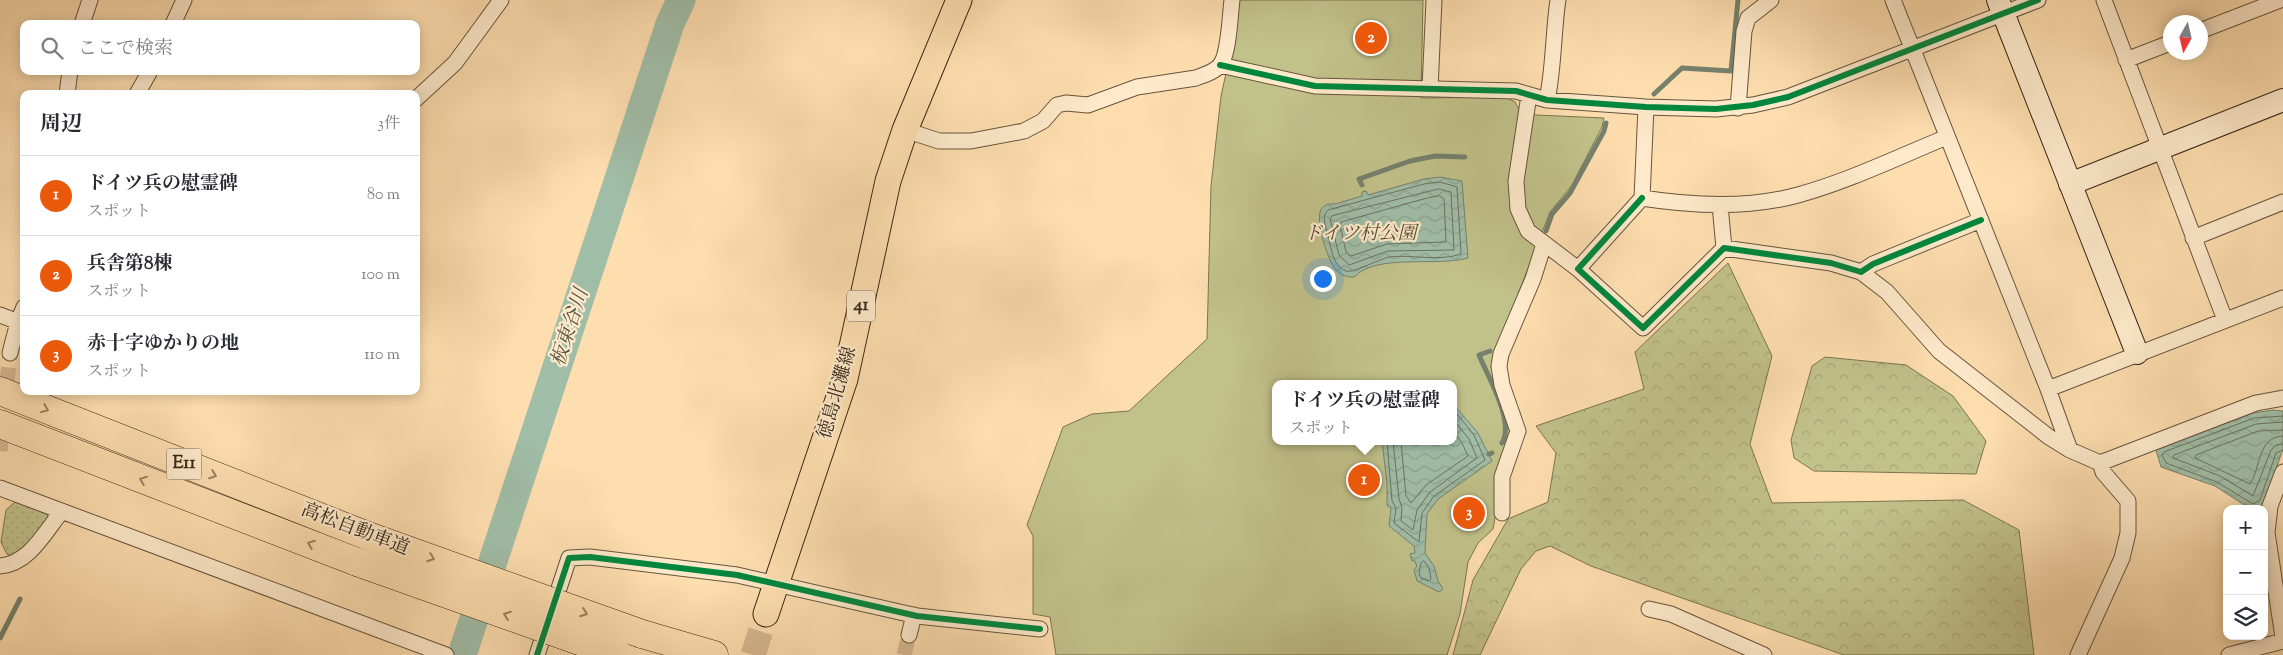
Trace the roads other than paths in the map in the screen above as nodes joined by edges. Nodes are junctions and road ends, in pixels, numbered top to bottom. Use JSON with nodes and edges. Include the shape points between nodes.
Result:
{"nodes":[{"id":1,"x":90,"y":0,"type":"edge"},
{"id":2,"x":184,"y":0,"type":"edge"},
{"id":3,"x":501,"y":0,"type":"edge"},
{"id":4,"x":959,"y":0,"type":"edge"},
{"id":5,"x":1232,"y":0,"type":"edge"},
{"id":6,"x":1434,"y":0,"type":"edge"},
{"id":7,"x":1558,"y":0,"type":"edge"},
{"id":8,"x":1770,"y":0,"type":"edge"},
{"id":9,"x":1893,"y":0,"type":"edge"},
{"id":10,"x":2038,"y":0,"type":"edge"},
{"id":11,"x":2104,"y":0,"type":"edge"},
{"id":12,"x":2280,"y":0,"type":"edge"},
{"id":13,"x":2000,"y":7,"type":"edge"},
{"id":14,"x":83,"y":20,"type":"edge"},
{"id":15,"x":176,"y":20,"type":"edge"},
{"id":16,"x":2208,"y":28,"type":"edge"},
{"id":17,"x":2163,"y":46,"type":"edge"},
{"id":18,"x":1912,"y":49,"type":"junction"},
{"id":19,"x":2126,"y":60,"type":"junction"},
{"id":20,"x":1220,"y":65,"type":"junction"},
{"id":21,"x":69,"y":75,"type":"edge"},
{"id":22,"x":148,"y":75,"type":"edge"},
{"id":23,"x":1430,"y":89,"type":"junction"},
{"id":24,"x":68,"y":90,"type":"edge"},
{"id":25,"x":138,"y":90,"type":"edge"},
{"id":26,"x":420,"y":95,"type":"edge"},
{"id":27,"x":1529,"y":95,"type":"junction"},
{"id":28,"x":1547,"y":100,"type":"junction"},
{"id":29,"x":2283,"y":100,"type":"edge"},
{"id":30,"x":1646,"y":106,"type":"junction"},
{"id":31,"x":1738,"y":108,"type":"junction"},
{"id":32,"x":905,"y":130,"type":"junction"},
{"id":33,"x":1948,"y":137,"type":"junction"},
{"id":34,"x":2159,"y":150,"type":"junction"},
{"id":35,"x":2070,"y":184,"type":"junction"},
{"id":36,"x":1642,"y":198,"type":"junction"},
{"id":37,"x":2283,"y":202,"type":"edge"},
{"id":38,"x":1720,"y":205,"type":"junction"},
{"id":39,"x":1981,"y":220,"type":"junction"},
{"id":40,"x":2193,"y":238,"type":"junction"},
{"id":41,"x":1544,"y":244,"type":"junction"},
{"id":42,"x":1724,"y":248,"type":"junction"},
{"id":43,"x":1578,"y":269,"type":"junction"},
{"id":44,"x":1861,"y":272,"type":"junction"},
{"id":45,"x":2283,"y":298,"type":"edge"},
{"id":46,"x":0,"y":315,"type":"edge"},
{"id":47,"x":2225,"y":320,"type":"junction"},
{"id":48,"x":20,"y":323,"type":"edge"},
{"id":49,"x":20,"y":326,"type":"edge"},
{"id":50,"x":10,"y":353,"type":"tunnel mouth"},
{"id":51,"x":2137,"y":353,"type":"junction"},
{"id":52,"x":2048,"y":389,"type":"junction"},
{"id":53,"x":0,"y":391,"type":"edge"},
{"id":54,"x":2283,"y":398,"type":"edge"},
{"id":55,"x":0,"y":424,"type":"edge"},
{"id":56,"x":2070,"y":450,"type":"junction"},
{"id":57,"x":2100,"y":463,"type":"junction"},
{"id":58,"x":2283,"y":472,"type":"edge"},
{"id":59,"x":0,"y":488,"type":"edge"},
{"id":60,"x":2279,"y":494,"type":"edge"},
{"id":61,"x":62,"y":511,"type":"junction"},
{"id":62,"x":1502,"y":512,"type":"dead end"},
{"id":63,"x":0,"y":566,"type":"edge"},
{"id":64,"x":777,"y":585,"type":"junction"},
{"id":65,"x":1649,"y":609,"type":"dead end"},
{"id":66,"x":766,"y":614,"type":"tunnel mouth"},
{"id":67,"x":914,"y":615,"type":"junction"},
{"id":68,"x":1040,"y":629,"type":"dead end"},
{"id":69,"x":909,"y":635,"type":"tunnel mouth"},
{"id":70,"x":2283,"y":637,"type":"edge"},
{"id":71,"x":2283,"y":641,"type":"edge"},
{"id":72,"x":446,"y":655,"type":"edge"},
{"id":73,"x":537,"y":655,"type":"edge"},
{"id":74,"x":619,"y":655,"type":"edge"},
{"id":75,"x":714,"y":655,"type":"edge"},
{"id":76,"x":1764,"y":655,"type":"edge"},
{"id":77,"x":2078,"y":655,"type":"edge"},
{"id":78,"x":2229,"y":655,"type":"edge"}],
"edges":[{"from":1,"to":14,"type":"street"},
{"from":2,"to":15,"type":"street"},
{"from":3,"to":26,"type":"street","via":[[455,63]]},
{"from":4,"to":32,"type":"main road","name":"徳島北灘線","number":"41"},
{"from":5,"to":20,"type":"street"},
{"from":6,"to":23,"type":"street"},
{"from":7,"to":28,"type":"street"},
{"from":8,"to":31,"type":"street","via":[[1748,18],[1744,31]]},
{"from":9,"to":18,"type":"street"},
{"from":10,"to":13,"type":"street"},
{"from":11,"to":19,"type":"street"},
{"from":12,"to":16,"type":"street"},
{"from":13,"to":18,"type":"street"},
{"from":13,"to":35,"type":"street"},
{"from":17,"to":19,"type":"street"},
{"from":18,"to":31,"type":"street","via":[[1788,97]]},
{"from":18,"to":33,"type":"street"},
{"from":19,"to":34,"type":"street"},
{"from":20,"to":23,"type":"street","via":[[1315,86]]},
{"from":20,"to":32,"type":"street","via":[[1196,78],[1146,85],[1088,105],[1057,105],[1043,121],[1024,131],[971,141],[939,141]]},
{"from":21,"to":24,"type":"street"},
{"from":22,"to":25,"type":"street"},
{"from":23,"to":27,"type":"street","via":[[1516,91]]},
{"from":27,"to":28,"type":"street"},
{"from":27,"to":41,"type":"street","via":[[1516,181],[1518,209],[1528,231]]},
{"from":28,"to":30,"type":"street"},
{"from":29,"to":34,"type":"street"},
{"from":30,"to":31,"type":"street"},
{"from":30,"to":36,"type":"street"},
{"from":32,"to":64,"type":"main road","name":"徳島北灘線","number":"41","via":[[888,181],[845,379]]},
{"from":33,"to":38,"type":"street","via":[[1850,178],[1796,195]]},
{"from":33,"to":39,"type":"street"},
{"from":34,"to":35,"type":"street"},
{"from":34,"to":40,"type":"street"},
{"from":35,"to":51,"type":"street"},
{"from":36,"to":38,"type":"street"},
{"from":36,"to":43,"type":"street"},
{"from":37,"to":40,"type":"street"},
{"from":38,"to":42,"type":"street"},
{"from":39,"to":44,"type":"street","via":[[1873,264]]},
{"from":39,"to":52,"type":"street"},
{"from":40,"to":47,"type":"street"},
{"from":41,"to":43,"type":"street","via":[[1554,248]]},
{"from":41,"to":62,"type":"street","via":[[1499,366],[1518,431],[1502,477]]},
{"from":42,"to":43,"type":"street","via":[[1643,328]]},
{"from":42,"to":44,"type":"street","via":[[1831,263]]},
{"from":44,"to":56,"type":"street","via":[[1887,292],[1939,351],[2048,438]]},
{"from":45,"to":47,"type":"street"},
{"from":46,"to":48,"type":"street"},
{"from":47,"to":51,"type":"street"},
{"from":49,"to":50,"type":"street"},
{"from":51,"to":52,"type":"street"},
{"from":52,"to":56,"type":"street"},
{"from":53,"to":75,"type":"highway","name":"高松自動車道","number":"E11","one_way":true,"bridge":true,"via":[[368,536],[642,634]]},
{"from":54,"to":57,"type":"street","via":[[2256,403]]},
{"from":74,"to":55,"type":"highway","name":"高松自動車道","number":"E11","one_way":true,"bridge":true,"via":[[357,562]]},
{"from":56,"to":57,"type":"street"},
{"from":57,"to":77,"type":"street","via":[[2103,472],[2128,501],[2128,533],[2122,558]]},
{"from":58,"to":60,"type":"street"},
{"from":59,"to":61,"type":"street"},
{"from":60,"to":70,"type":"street","via":[[2270,506],[2266,533]]},
{"from":61,"to":63,"type":"street","via":[[22,559]]},
{"from":61,"to":72,"type":"street"},
{"from":64,"to":66,"type":"main road","name":"徳島北灘線","number":"41"},
{"from":64,"to":67,"type":"street"},
{"from":64,"to":73,"type":"street","via":[[737,575],[590,557],[569,558]]},
{"from":65,"to":76,"type":"street","via":[[1671,614]]},
{"from":67,"to":68,"type":"street"},
{"from":67,"to":69,"type":"street"},
{"from":71,"to":78,"type":"street"}]}
